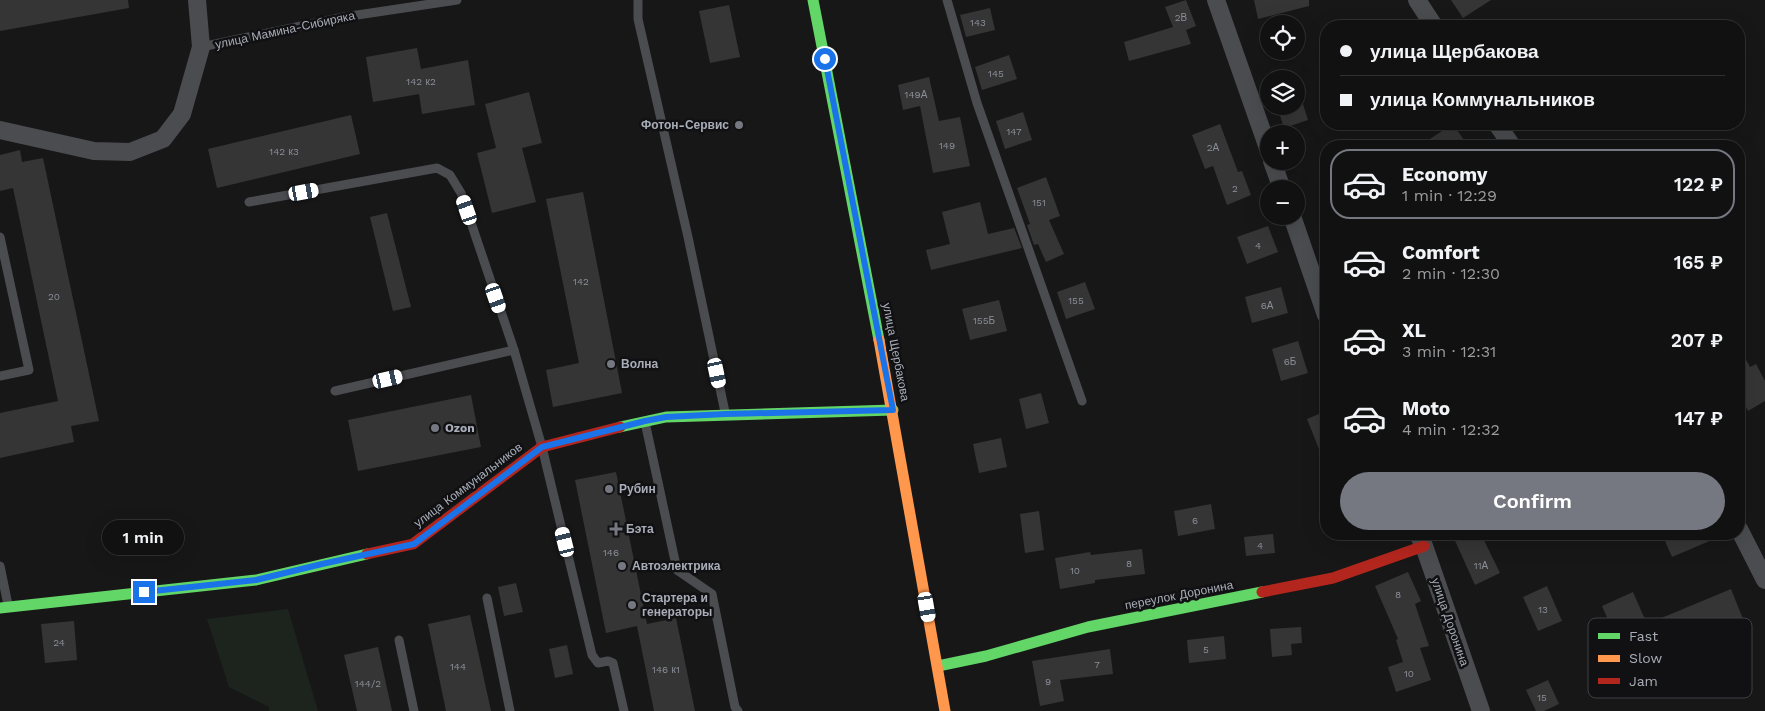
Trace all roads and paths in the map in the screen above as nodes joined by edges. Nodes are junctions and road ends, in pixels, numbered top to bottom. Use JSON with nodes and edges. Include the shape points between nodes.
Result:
{"nodes":[{"id":1,"x":197,"y":0,"type":"edge"},
{"id":2,"x":457,"y":0,"type":"edge"},
{"id":3,"x":638,"y":0,"type":"edge"},
{"id":4,"x":813,"y":0,"type":"edge"},
{"id":5,"x":947,"y":0,"type":"edge"},
{"id":6,"x":1216,"y":0,"type":"edge"},
{"id":7,"x":1418,"y":0,"type":"edge"},
{"id":8,"x":1430,"y":20,"type":"edge"},
{"id":9,"x":202,"y":47,"type":"junction"},
{"id":10,"x":1260,"y":125,"type":"edge"},
{"id":11,"x":0,"y":130,"type":"edge"},
{"id":12,"x":249,"y":202,"type":"dead end"},
{"id":13,"x":1295,"y":225,"type":"edge"},
{"id":14,"x":0,"y":236,"type":"edge"},
{"id":15,"x":1320,"y":298,"type":"edge"},
{"id":16,"x":514,"y":350,"type":"junction"},
{"id":17,"x":0,"y":376,"type":"edge"},
{"id":18,"x":335,"y":391,"type":"dead end"},
{"id":19,"x":1082,"y":401,"type":"dead end"},
{"id":20,"x":893,"y":410,"type":"junction"},
{"id":21,"x":726,"y":414,"type":"junction"},
{"id":22,"x":645,"y":421,"type":"junction"},
{"id":23,"x":542,"y":447,"type":"junction"},
{"id":24,"x":1421,"y":540,"type":"edge"},
{"id":25,"x":1745,"y":540,"type":"edge"},
{"id":26,"x":0,"y":566,"type":"edge"},
{"id":27,"x":1765,"y":580,"type":"edge"},
{"id":28,"x":488,"y":598,"type":"dead end"},
{"id":29,"x":4,"y":608,"type":"edge"},
{"id":30,"x":400,"y":640,"type":"dead end"},
{"id":31,"x":938,"y":666,"type":"junction"},
{"id":32,"x":414,"y":711,"type":"edge"},
{"id":33,"x":510,"y":711,"type":"edge"},
{"id":34,"x":624,"y":711,"type":"edge"},
{"id":35,"x":738,"y":711,"type":"edge"},
{"id":36,"x":945,"y":711,"type":"edge"},
{"id":37,"x":1481,"y":711,"type":"edge"}],
"edges":[{"from":1,"to":9,"type":"street"},
{"from":2,"to":9,"type":"lane","name":"улица Мамина-Сибиряка","via":[[344,16]]},
{"from":3,"to":21,"type":"lane","via":[[638,20]]},
{"from":4,"to":20,"type":"street","name":"улица Щербакова"},
{"from":5,"to":19,"type":"lane","via":[[977,103]]},
{"from":6,"to":10,"type":"street"},
{"from":7,"to":8,"type":"street"},
{"from":9,"to":11,"type":"street","name":"улица Мамина-Сибиряка","via":[[182,114],[163,139],[130,152],[94,151]]},
{"from":12,"to":16,"type":"lane","via":[[436,168],[443,171],[450,175],[461,193]]},
{"from":13,"to":15,"type":"street"},
{"from":14,"to":17,"type":"lane","via":[[29,370]]},
{"from":16,"to":18,"type":"lane"},
{"from":16,"to":23,"type":"lane"},
{"from":20,"to":21,"type":"street","name":"улица Коммунальников"},
{"from":20,"to":31,"type":"street","name":"улица Щербакова"},
{"from":21,"to":22,"type":"street","name":"улица Коммунальников"},
{"from":22,"to":23,"type":"street","name":"улица Коммунальников"},
{"from":22,"to":35,"type":"lane","via":[[677,570],[712,594]]},
{"from":23,"to":29,"type":"street","name":"улица Коммунальников","via":[[414,544],[256,580]]},
{"from":23,"to":34,"type":"lane","via":[[592,656],[598,663],[613,663]]},
{"from":24,"to":31,"type":"street","name":"переулок Доронина","via":[[1334,578],[1088,626],[986,656]]},
{"from":24,"to":37,"type":"street","name":"улица Доронина"},
{"from":25,"to":27,"type":"street"},
{"from":26,"to":29,"type":"lane"},
{"from":28,"to":33,"type":"lane"},
{"from":30,"to":32,"type":"lane"},
{"from":31,"to":36,"type":"street","name":"улица Щербакова"}]}
